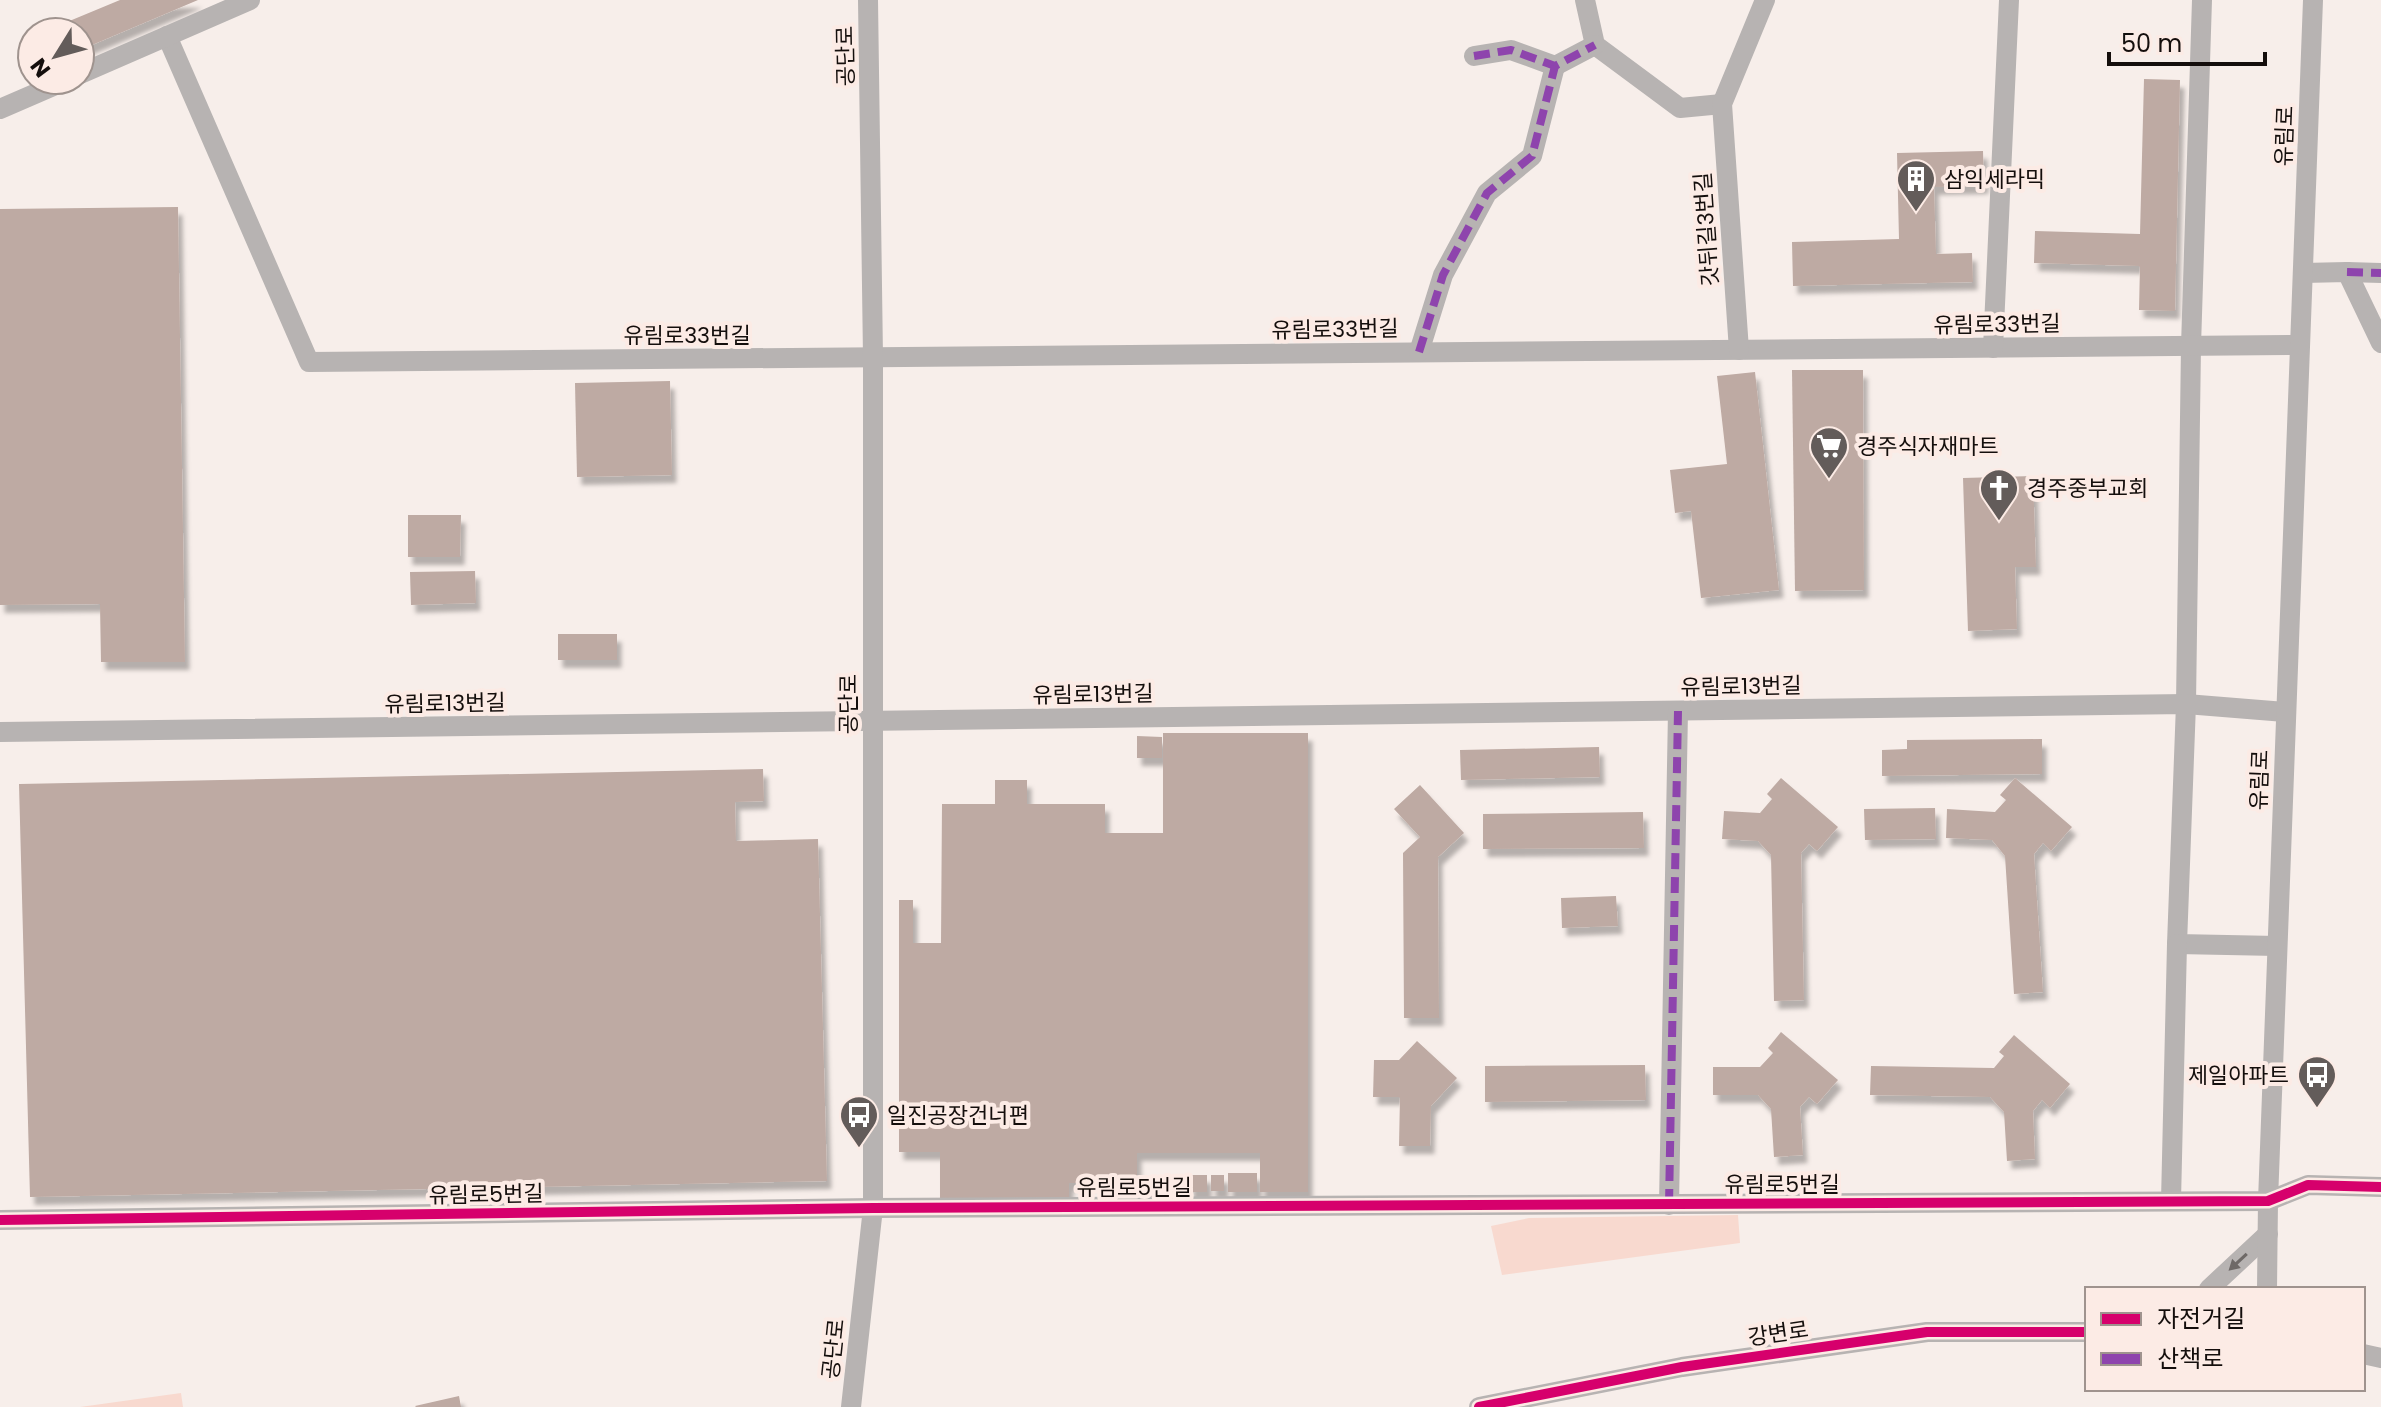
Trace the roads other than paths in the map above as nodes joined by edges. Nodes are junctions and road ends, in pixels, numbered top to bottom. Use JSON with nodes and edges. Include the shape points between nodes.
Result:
{"nodes":[{"id":1,"x":250,"y":0,"type":"edge"},
{"id":2,"x":868,"y":0,"type":"edge"},
{"id":3,"x":1585,"y":0,"type":"edge"},
{"id":4,"x":1765,"y":0,"type":"edge"},
{"id":5,"x":2009,"y":0,"type":"edge"},
{"id":6,"x":2202,"y":0,"type":"edge"},
{"id":7,"x":2313,"y":0,"type":"edge"},
{"id":8,"x":167,"y":36,"type":"junction"},
{"id":9,"x":1595,"y":45,"type":"junction"},
{"id":10,"x":1474,"y":56,"type":"dead end"},
{"id":11,"x":1555,"y":66,"type":"junction"},
{"id":12,"x":96,"y":67,"type":"edge"},
{"id":13,"x":30,"y":96,"type":"edge"},
{"id":14,"x":1722,"y":104,"type":"junction"},
{"id":15,"x":0,"y":109,"type":"edge"},
{"id":16,"x":2347,"y":272,"type":"junction"},
{"id":17,"x":2303,"y":273,"type":"junction"},
{"id":18,"x":2381,"y":273,"type":"edge"},
{"id":19,"x":2381,"y":343,"type":"edge"},
{"id":20,"x":2298,"y":345,"type":"junction"},
{"id":21,"x":2191,"y":346,"type":"junction"},
{"id":22,"x":1993,"y":348,"type":"junction"},
{"id":23,"x":1739,"y":350,"type":"junction"},
{"id":24,"x":1419,"y":352,"type":"junction"},
{"id":25,"x":873,"y":357,"type":"junction"},
{"id":26,"x":2186,"y":704,"type":"junction"},
{"id":27,"x":1678,"y":711,"type":"junction"},
{"id":28,"x":2285,"y":712,"type":"junction"},
{"id":29,"x":872,"y":721,"type":"junction"},
{"id":30,"x":0,"y":732,"type":"edge"},
{"id":31,"x":2177,"y":944,"type":"junction"},
{"id":32,"x":2277,"y":946,"type":"junction"},
{"id":33,"x":2381,"y":1187,"type":"edge"},
{"id":34,"x":2171,"y":1201,"type":"junction"},
{"id":35,"x":2268,"y":1201,"type":"junction"},
{"id":36,"x":1669,"y":1205,"type":"junction"},
{"id":37,"x":873,"y":1208,"type":"junction"},
{"id":38,"x":0,"y":1220,"type":"edge"},
{"id":39,"x":2268,"y":1234,"type":"junction"},
{"id":40,"x":2211,"y":1287,"type":"edge"},
{"id":41,"x":2267,"y":1287,"type":"edge"},
{"id":42,"x":2085,"y":1332,"type":"edge"},
{"id":43,"x":851,"y":1407,"type":"edge"},
{"id":44,"x":1479,"y":1407,"type":"edge"}],
"edges":[{"from":1,"to":8,"type":"street"},
{"from":2,"to":25,"type":"street","name":"공단로"},
{"from":3,"to":9,"type":"street"},
{"from":4,"to":14,"type":"street","name":"갓뒤길3번길"},
{"from":5,"to":22,"type":"street"},
{"from":6,"to":21,"type":"street"},
{"from":7,"to":17,"type":"street","name":"유림로"},
{"from":8,"to":12,"type":"street"},
{"from":8,"to":25,"type":"street","name":"유림로33번길","via":[[309,362]]},
{"from":9,"to":11,"type":"street"},
{"from":9,"to":14,"type":"street","via":[[1680,108]]},
{"from":10,"to":11,"type":"street","via":[[1511,50]]},
{"from":11,"to":24,"type":"street","name":"유림로33번길","via":[[1532,156],[1487,193],[1443,275]]},
{"from":13,"to":15,"type":"street"},
{"from":14,"to":23,"type":"street","name":"갓뒤길3번길"},
{"from":16,"to":17,"type":"street"},
{"from":16,"to":18,"type":"street"},
{"from":16,"to":19,"type":"street"},
{"from":17,"to":20,"type":"street","name":"유림로"},
{"from":20,"to":21,"type":"street","name":"유림로33번길"},
{"from":20,"to":28,"type":"street","name":"유림로"},
{"from":21,"to":22,"type":"street","name":"유림로33번길"},
{"from":21,"to":26,"type":"street"},
{"from":22,"to":23,"type":"street","name":"유림로33번길"},
{"from":23,"to":24,"type":"street","name":"유림로33번길"},
{"from":24,"to":25,"type":"street","name":"유림로33번길"},
{"from":25,"to":29,"type":"street","name":"공단로"},
{"from":26,"to":27,"type":"street","name":"유림로13번길"},
{"from":26,"to":28,"type":"street","name":"유림로13번길"},
{"from":26,"to":31,"type":"street"},
{"from":27,"to":29,"type":"street","name":"유림로13번길"},
{"from":27,"to":36,"type":"street"},
{"from":28,"to":32,"type":"street","name":"유림로"},
{"from":29,"to":30,"type":"street","name":"유림로13번길"},
{"from":29,"to":37,"type":"street","name":"공단로"},
{"from":31,"to":32,"type":"street"},
{"from":31,"to":34,"type":"street"},
{"from":32,"to":35,"type":"street","name":"유림로"},
{"from":33,"to":35,"type":"street","via":[[2308,1185]]},
{"from":34,"to":35,"type":"street","name":"유림로5번길"},
{"from":34,"to":36,"type":"street","name":"유림로5번길"},
{"from":35,"to":39,"type":"street","name":"유림로"},
{"from":36,"to":37,"type":"street","name":"유림로5번길"},
{"from":37,"to":38,"type":"street","name":"유림로5번길"},
{"from":37,"to":43,"type":"street","name":"공단로"},
{"from":39,"to":40,"type":"street","one_way":true},
{"from":39,"to":41,"type":"street","name":"유림로"},
{"from":42,"to":44,"type":"street","name":"강변로","via":[[1927,1332],[1682,1367]]}]}
